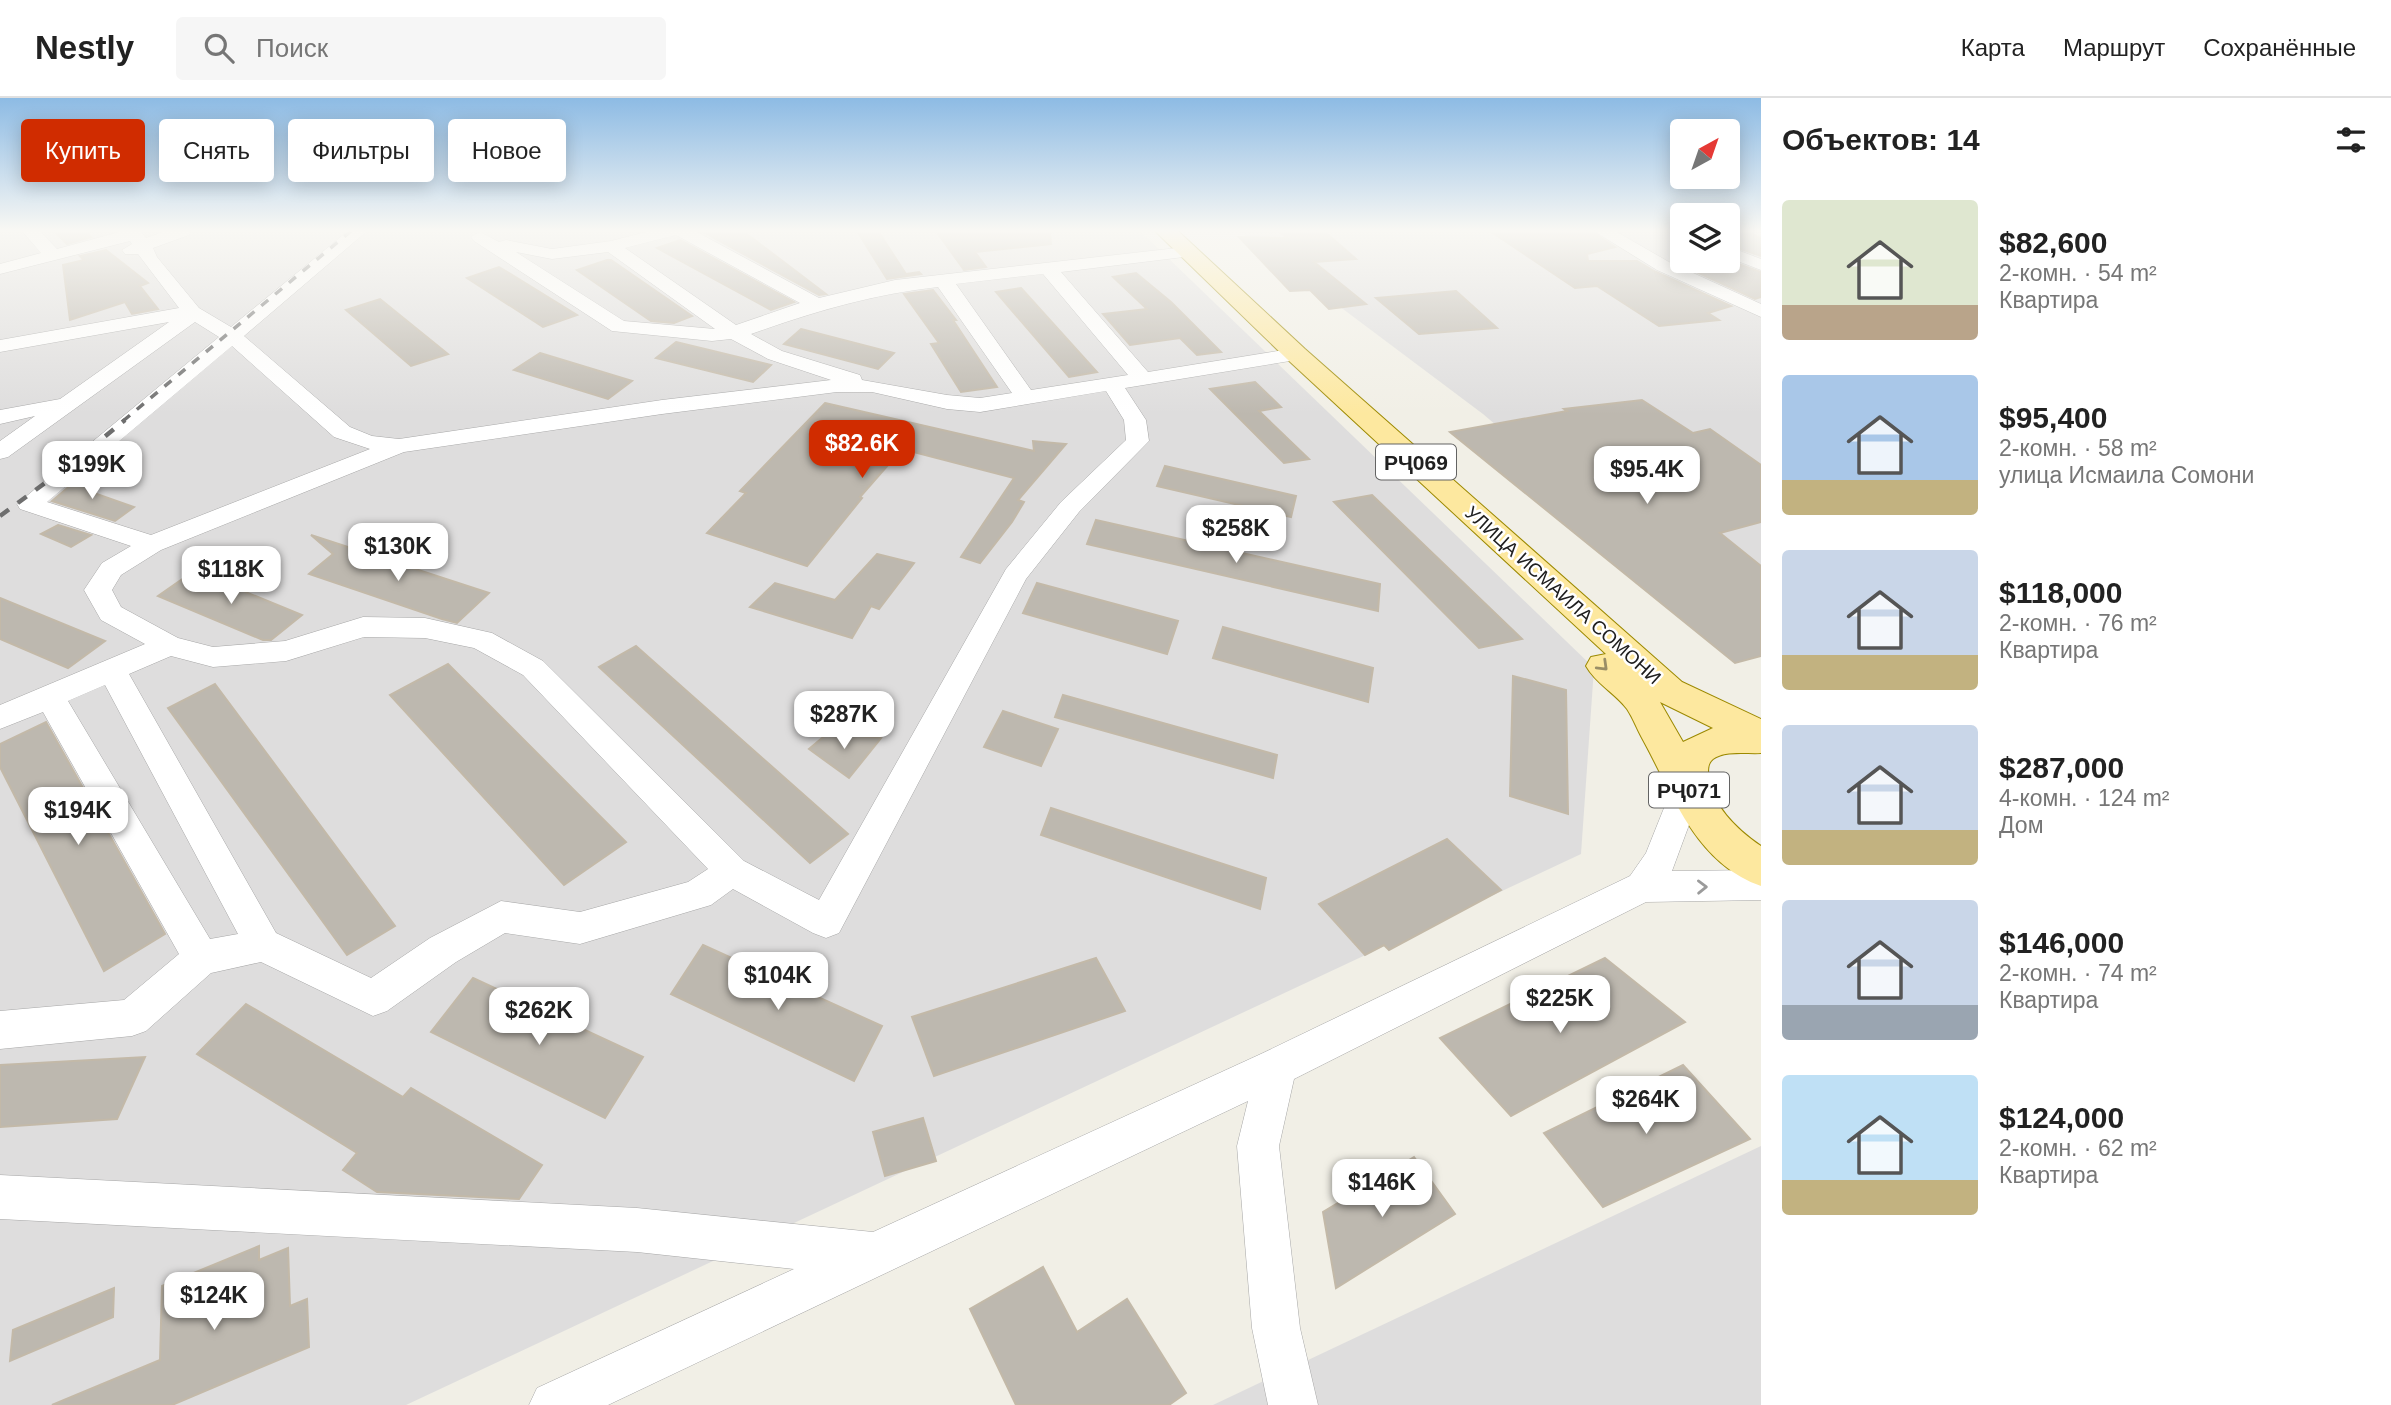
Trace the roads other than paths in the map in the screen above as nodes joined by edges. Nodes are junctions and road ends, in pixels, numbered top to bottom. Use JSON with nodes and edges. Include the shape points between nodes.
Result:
{"nodes":[{"id":1,"x":175,"y":292,"type":"edge"},
{"id":2,"x":285,"y":292,"type":"edge"},
{"id":3,"x":567,"y":292,"type":"edge"},
{"id":4,"x":676,"y":292,"type":"edge"},
{"id":5,"x":794,"y":292,"type":"edge"},
{"id":6,"x":869,"y":292,"type":"edge"},
{"id":7,"x":951,"y":292,"type":"edge"},
{"id":8,"x":1069,"y":292,"type":"edge"},
{"id":9,"x":1220,"y":292,"type":"edge"},
{"id":10,"x":1720,"y":292,"type":"edge"},
{"id":11,"x":816,"y":304,"type":"junction"},
{"id":12,"x":1761,"y":311,"type":"edge"},
{"id":13,"x":192,"y":312,"type":"junction"},
{"id":14,"x":734,"y":333,"type":"junction"},
{"id":15,"x":232,"y":336,"type":"junction"},
{"id":16,"x":0,"y":346,"type":"edge"},
{"id":17,"x":1285,"y":355,"type":"junction"},
{"id":18,"x":1143,"y":379,"type":"junction"},
{"id":19,"x":1112,"y":384,"type":"junction"},
{"id":20,"x":872,"y":386,"type":"junction"},
{"id":21,"x":1026,"y":398,"type":"junction"},
{"id":22,"x":66,"y":403,"type":"junction"},
{"id":23,"x":0,"y":417,"type":"edge"},
{"id":24,"x":399,"y":446,"type":"junction"},
{"id":25,"x":0,"y":453,"type":"edge"},
{"id":26,"x":152,"y":544,"type":"junction"},
{"id":27,"x":169,"y":645,"type":"junction"},
{"id":28,"x":112,"y":670,"type":"junction"},
{"id":29,"x":50,"y":697,"type":"junction"},
{"id":30,"x":0,"y":718,"type":"edge"},
{"id":31,"x":1761,"y":737,"type":"edge"},
{"id":32,"x":1687,"y":784,"type":"junction"},
{"id":33,"x":1761,"y":868,"type":"edge"},
{"id":34,"x":732,"y":872,"type":"junction"},
{"id":35,"x":1761,"y":885,"type":"edge"},
{"id":36,"x":1642,"y":887,"type":"junction"},
{"id":37,"x":263,"y":945,"type":"junction"},
{"id":38,"x":201,"y":958,"type":"junction"},
{"id":39,"x":0,"y":1030,"type":"edge"},
{"id":40,"x":1277,"y":1067,"type":"junction"},
{"id":41,"x":0,"y":1197,"type":"edge"},
{"id":42,"x":874,"y":1255,"type":"junction"},
{"id":43,"x":554,"y":1405,"type":"edge"},
{"id":44,"x":1293,"y":1405,"type":"edge"}],
"edges":[{"from":1,"to":13,"type":"street"},
{"from":2,"to":15,"type":"street"},
{"from":3,"to":14,"type":"street","via":[[619,327]]},
{"from":4,"to":14,"type":"street"},
{"from":5,"to":11,"type":"street"},
{"from":6,"to":11,"type":"street"},
{"from":7,"to":21,"type":"street"},
{"from":8,"to":18,"type":"street"},
{"from":9,"to":17,"type":"main road","number":"РҶ069"},
{"from":10,"to":12,"type":"street"},
{"from":11,"to":14,"type":"street"},
{"from":13,"to":15,"type":"street"},
{"from":13,"to":16,"type":"street"},
{"from":13,"to":22,"type":"street"},
{"from":14,"to":20,"type":"street","via":[[775,355]]},
{"from":15,"to":24,"type":"street","via":[[342,432],[368,442]]},
{"from":15,"to":26,"type":"street","via":[[29,505]]},
{"from":17,"to":18,"type":"street"},
{"from":17,"to":31,"type":"main road","name":"УЛИЦА ИСМАИЛА СОМОНИ","number":"РҶ069","via":[[1669,691]]},
{"from":17,"to":32,"type":"main road","number":"РҶ069","one_way":true,"via":[[1640,700]]},
{"from":18,"to":19,"type":"street"},
{"from":19,"to":21,"type":"street"},
{"from":19,"to":34,"type":"street","via":[[1135,420],[1138,441],[1070,507],[1015,575],[826,922]]},
{"from":20,"to":21,"type":"street","via":[[980,405]]},
{"from":20,"to":24,"type":"street","via":[[662,407]]},
{"from":22,"to":23,"type":"street"},
{"from":22,"to":25,"type":"street"},
{"from":24,"to":26,"type":"street"},
{"from":26,"to":27,"type":"street","via":[[111,569],[98,590],[111,613]]},
{"from":27,"to":28,"type":"street"},
{"from":27,"to":34,"type":"street","via":[[213,657],[285,651],[363,627],[425,628],[482,640],[533,668]]},
{"from":28,"to":29,"type":"street"},
{"from":28,"to":37,"type":"street"},
{"from":29,"to":30,"type":"street"},
{"from":29,"to":38,"type":"street"},
{"from":31,"to":32,"type":"main road","number":"РҶ071","via":[[1718,740],[1700,749],[1689,762]]},
{"from":32,"to":33,"type":"main road","number":"РҶ071","via":[[1699,812],[1721,839]]},
{"from":32,"to":36,"type":"street","via":[[1661,860]]},
{"from":34,"to":37,"type":"street","via":[[698,894],[580,928],[501,917],[373,998]]},
{"from":36,"to":35,"type":"street","one_way":true},
{"from":36,"to":40,"type":"street"},
{"from":37,"to":38,"type":"street"},
{"from":38,"to":39,"type":"street","via":[[132,1018]]},
{"from":40,"to":42,"type":"street"},
{"from":40,"to":44,"type":"street","via":[[1258,1146],[1276,1328]]},
{"from":41,"to":42,"type":"street","via":[[637,1230]]},
{"from":42,"to":43,"type":"street"}]}
